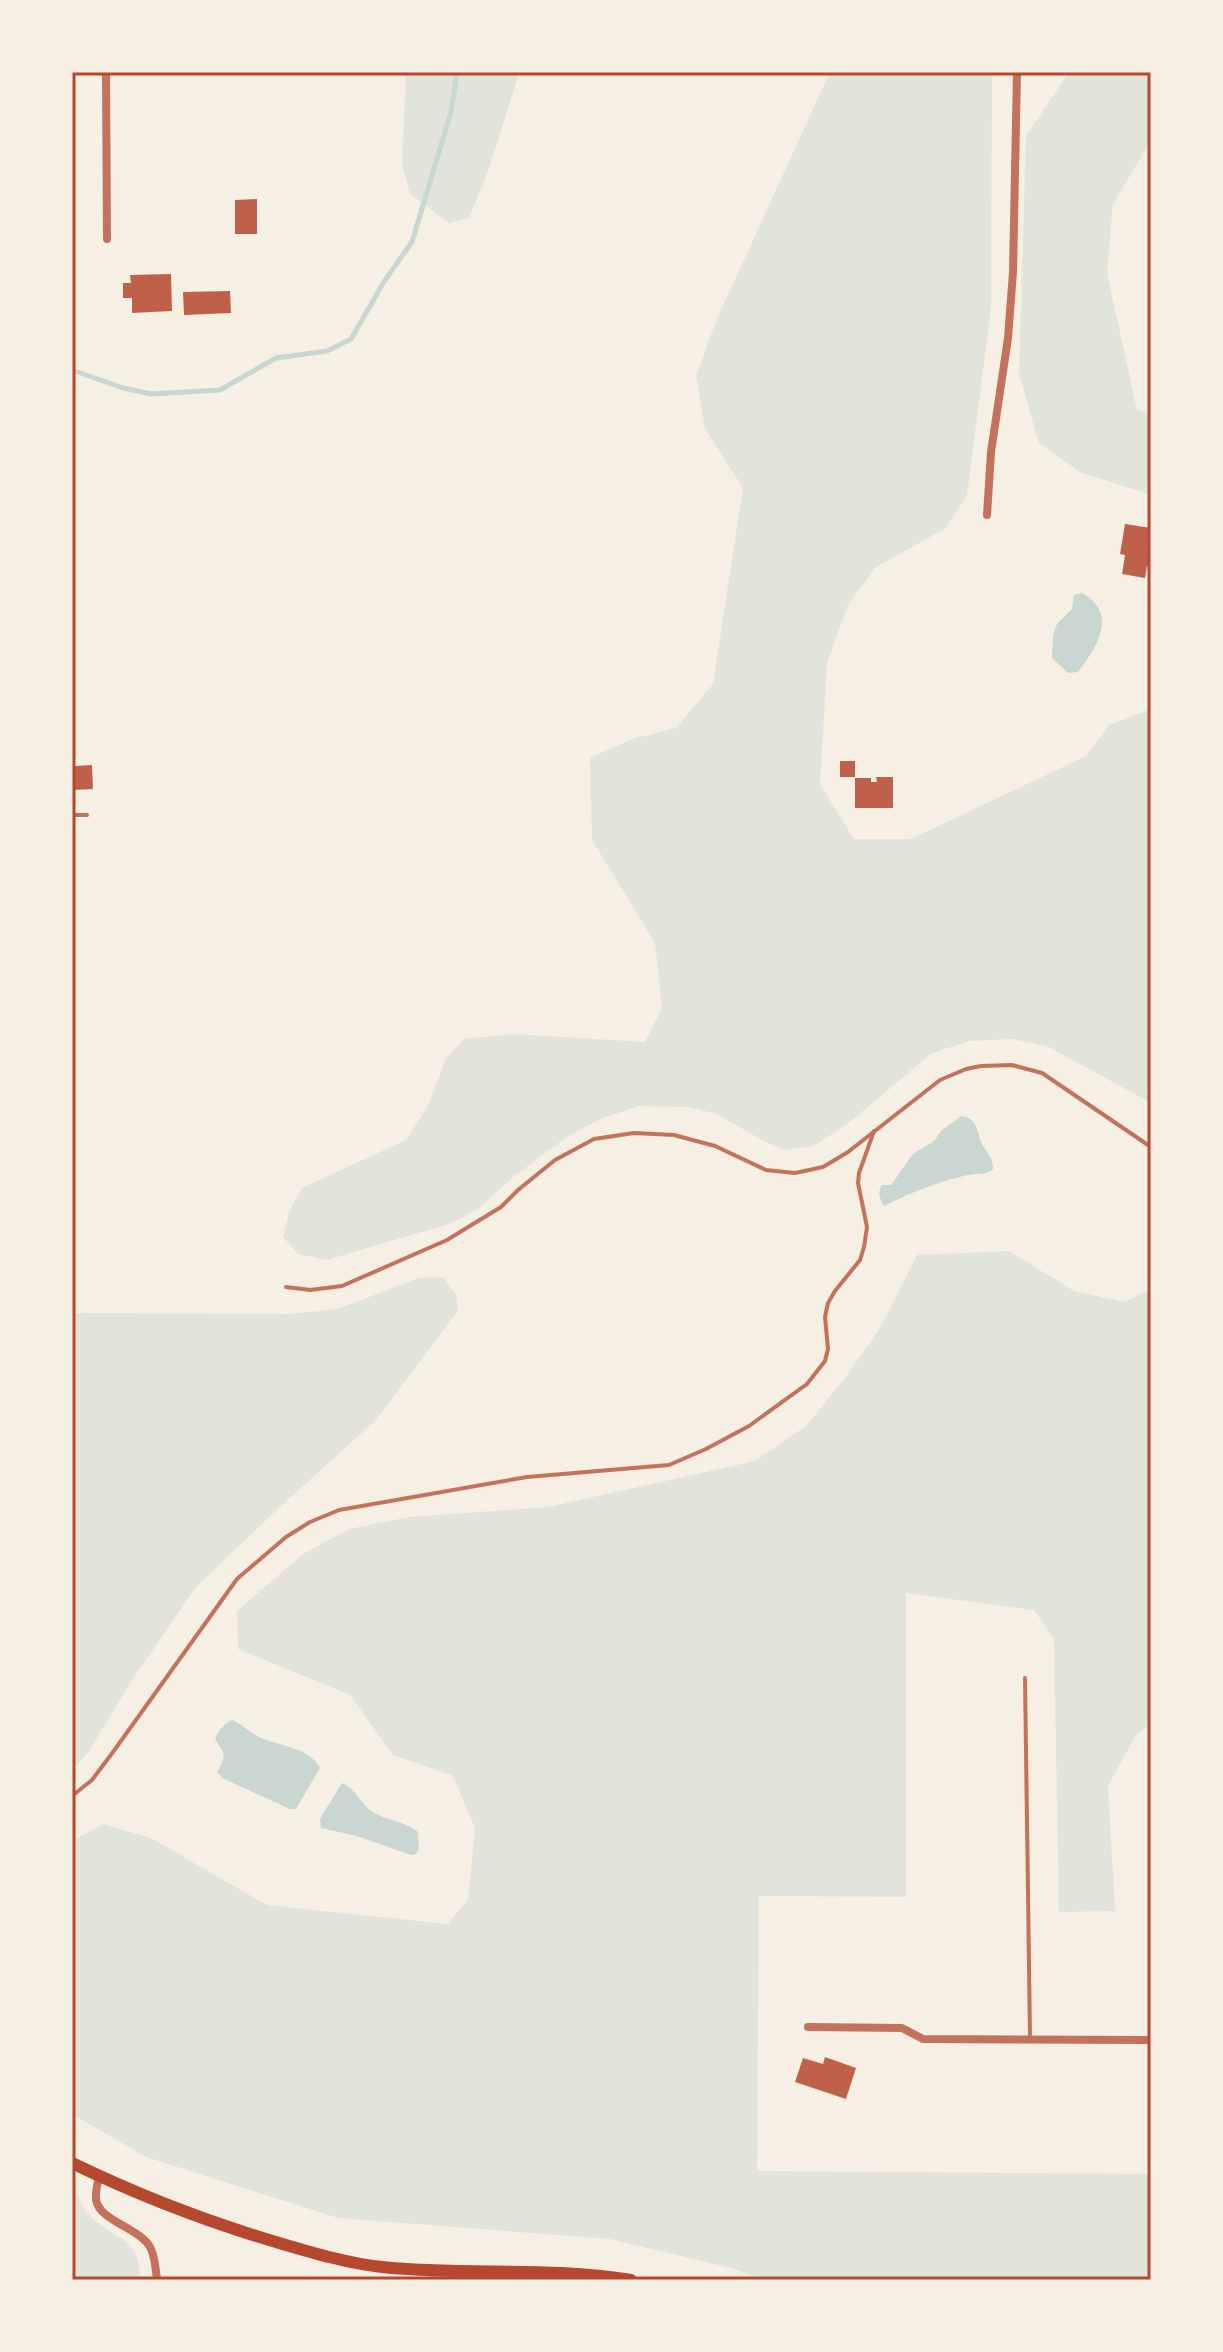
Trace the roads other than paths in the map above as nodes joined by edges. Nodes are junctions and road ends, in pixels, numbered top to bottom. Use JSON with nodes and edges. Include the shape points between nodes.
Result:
{"nodes":[{"id":1,"x":106,"y":72,"type":"edge"},
{"id":2,"x":1017,"y":72,"type":"edge"},
{"id":3,"x":107,"y":239,"type":"dead end"},
{"id":4,"x":987,"y":515,"type":"dead end"},
{"id":5,"x":72,"y":815,"type":"edge"},
{"id":6,"x":87,"y":815,"type":"dead end"},
{"id":7,"x":874,"y":1131,"type":"junction"},
{"id":8,"x":1151,"y":1147,"type":"edge"},
{"id":9,"x":286,"y":1287,"type":"dead end"},
{"id":10,"x":1025,"y":1678,"type":"dead end"},
{"id":11,"x":72,"y":1796,"type":"edge"},
{"id":12,"x":808,"y":2027,"type":"dead end"},
{"id":13,"x":1030,"y":2040,"type":"junction"},
{"id":14,"x":1151,"y":2040,"type":"edge"},
{"id":15,"x":72,"y":2163,"type":"edge"},
{"id":16,"x":99,"y":2175,"type":"junction"},
{"id":17,"x":157,"y":2280,"type":"edge"},
{"id":18,"x":631,"y":2280,"type":"edge"}],
"edges":[{"from":1,"to":3,"type":"street"},
{"from":2,"to":4,"type":"street","via":[[1013,272]]},
{"from":5,"to":6,"type":"lane"},
{"from":7,"to":8,"type":"lane","via":[[940,1080],[966,1069],[1012,1065],[1042,1073]]},
{"from":7,"to":9,"type":"lane","via":[[836,1160],[795,1173],[766,1170],[715,1146],[674,1135],[594,1139],[555,1160],[501,1207],[447,1240],[342,1286]]},
{"from":7,"to":11,"type":"lane","via":[[858,1183],[867,1227],[864,1247],[828,1303],[825,1361],[807,1384],[749,1426],[669,1465],[527,1477],[339,1510],[310,1522],[237,1579],[92,1780]]},
{"from":10,"to":13,"type":"lane"},
{"from":12,"to":13,"type":"street","via":[[902,2028],[923,2039]]},
{"from":13,"to":14,"type":"street"},
{"from":15,"to":16,"type":"main road"},
{"from":16,"to":17,"type":"street","via":[[98,2205],[146,2240]]},
{"from":16,"to":18,"type":"main road","via":[[217,2224],[355,2262]]}]}
